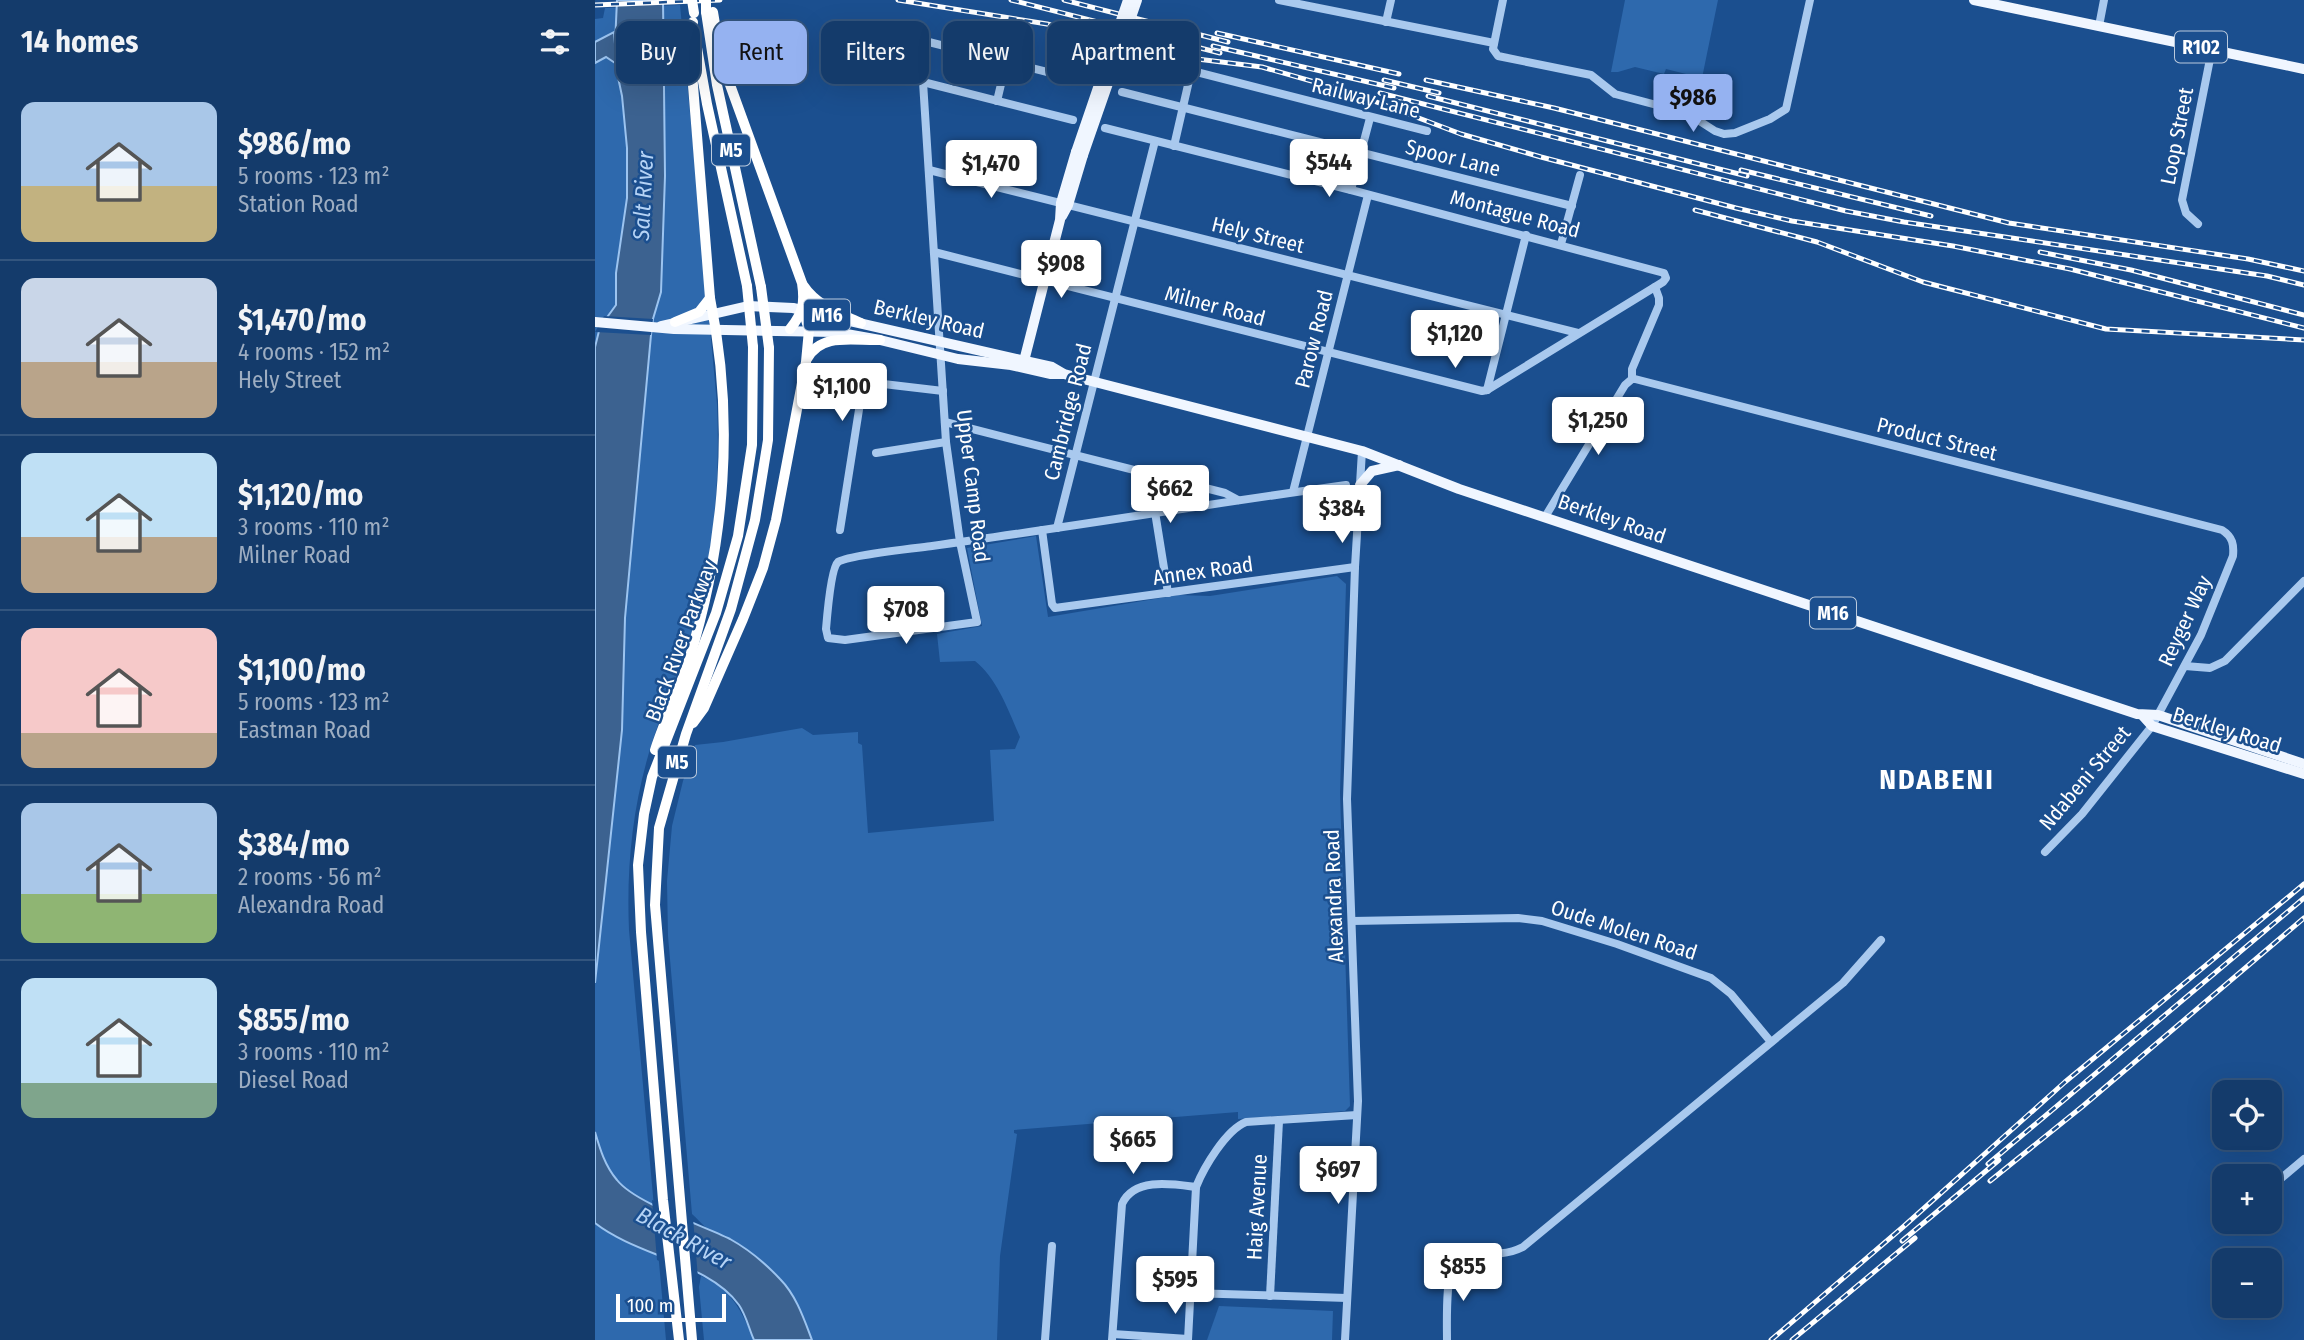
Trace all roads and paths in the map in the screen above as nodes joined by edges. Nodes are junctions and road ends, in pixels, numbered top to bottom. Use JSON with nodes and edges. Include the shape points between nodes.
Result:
{"nodes":[{"id":1,"x":692,"y":0,"type":"edge"},
{"id":2,"x":706,"y":0,"type":"edge"},
{"id":3,"x":1128,"y":0,"type":"edge"},
{"id":4,"x":1137,"y":0,"type":"edge"},
{"id":5,"x":1279,"y":0,"type":"edge"},
{"id":6,"x":1391,"y":0,"type":"edge"},
{"id":7,"x":1503,"y":0,"type":"edge"},
{"id":8,"x":1810,"y":0,"type":"edge"},
{"id":9,"x":1974,"y":0,"type":"edge"},
{"id":10,"x":2104,"y":0,"type":"edge"},
{"id":11,"x":1320,"y":4,"type":"edge"},
{"id":12,"x":2015,"y":4,"type":"edge"},
{"id":13,"x":711,"y":8,"type":"edge"},
{"id":14,"x":693,"y":18,"type":"junction"},
{"id":15,"x":1386,"y":22,"type":"junction"},
{"id":16,"x":2099,"y":26,"type":"junction"},
{"id":17,"x":1494,"y":43,"type":"junction"},
{"id":18,"x":2212,"y":50,"type":"junction"},
{"id":19,"x":2304,"y":69,"type":"edge"},
{"id":20,"x":1199,"y":74,"type":"edge"},
{"id":21,"x":923,"y":84,"type":"edge"},
{"id":22,"x":929,"y":84,"type":"edge"},
{"id":23,"x":1001,"y":84,"type":"edge"},
{"id":24,"x":1189,"y":84,"type":"edge"},
{"id":25,"x":1122,"y":92,"type":"dead end"},
{"id":26,"x":997,"y":101,"type":"junction"},
{"id":27,"x":1184,"y":108,"type":"junction"},
{"id":28,"x":1370,"y":118,"type":"junction"},
{"id":29,"x":1073,"y":120,"type":"dead end"},
{"id":30,"x":1105,"y":128,"type":"dead end"},
{"id":31,"x":1427,"y":131,"type":"dead end"},
{"id":32,"x":1155,"y":141,"type":"junction"},
{"id":33,"x":1174,"y":146,"type":"junction"},
{"id":34,"x":1361,"y":152,"type":"junction"},
{"id":35,"x":1079,"y":154,"type":"junction"},
{"id":36,"x":929,"y":170,"type":"junction"},
{"id":37,"x":1580,"y":175,"type":"dead end"},
{"id":38,"x":1351,"y":190,"type":"junction"},
{"id":39,"x":1368,"y":195,"type":"junction"},
{"id":40,"x":1064,"y":204,"type":"junction"},
{"id":41,"x":1571,"y":206,"type":"junction"},
{"id":42,"x":1134,"y":222,"type":"junction"},
{"id":43,"x":2198,"y":224,"type":"dead end"},
{"id":44,"x":1526,"y":235,"type":"junction"},
{"id":45,"x":1560,"y":244,"type":"junction"},
{"id":46,"x":934,"y":252,"type":"junction"},
{"id":47,"x":1347,"y":276,"type":"junction"},
{"id":48,"x":1044,"y":281,"type":"junction"},
{"id":49,"x":802,"y":283,"type":"junction"},
{"id":50,"x":1655,"y":287,"type":"junction"},
{"id":51,"x":710,"y":298,"type":"junction"},
{"id":52,"x":1115,"y":298,"type":"junction"},
{"id":53,"x":803,"y":310,"type":"junction"},
{"id":54,"x":713,"y":315,"type":"junction"},
{"id":55,"x":1505,"y":316,"type":"junction"},
{"id":56,"x":595,"y":322,"type":"edge"},
{"id":57,"x":675,"y":322,"type":"junction"},
{"id":58,"x":861,"y":323,"type":"junction"},
{"id":59,"x":659,"y":326,"type":"junction"},
{"id":60,"x":716,"y":329,"type":"junction"},
{"id":61,"x":790,"y":329,"type":"junction"},
{"id":62,"x":809,"y":330,"type":"junction"},
{"id":63,"x":1579,"y":334,"type":"junction"},
{"id":64,"x":880,"y":340,"type":"junction"},
{"id":65,"x":939,"y":343,"type":"junction"},
{"id":66,"x":1328,"y":354,"type":"junction"},
{"id":67,"x":941,"y":355,"type":"junction"},
{"id":68,"x":806,"y":362,"type":"junction"},
{"id":69,"x":1023,"y":363,"type":"junction"},
{"id":70,"x":1631,"y":379,"type":"junction"},
{"id":71,"x":1094,"y":382,"type":"junction"},
{"id":72,"x":1487,"y":390,"type":"junction"},
{"id":73,"x":943,"y":391,"type":"junction"},
{"id":74,"x":945,"y":422,"type":"junction"},
{"id":75,"x":1308,"y":436,"type":"junction"},
{"id":76,"x":946,"y":442,"type":"junction"},
{"id":77,"x":1362,"y":451,"type":"junction"},
{"id":78,"x":876,"y":453,"type":"dead end"},
{"id":79,"x":1075,"y":454,"type":"junction"},
{"id":80,"x":1399,"y":465,"type":"junction"},
{"id":81,"x":1346,"y":485,"type":"dead end"},
{"id":82,"x":1360,"y":485,"type":"junction"},
{"id":83,"x":1293,"y":492,"type":"junction"},
{"id":84,"x":1238,"y":500,"type":"junction"},
{"id":85,"x":1155,"y":512,"type":"junction"},
{"id":86,"x":1545,"y":517,"type":"junction"},
{"id":87,"x":1056,"y":528,"type":"junction"},
{"id":88,"x":840,"y":530,"type":"dead end"},
{"id":89,"x":1042,"y":530,"type":"junction"},
{"id":90,"x":2231,"y":539,"type":"joint"},
{"id":91,"x":960,"y":542,"type":"junction"},
{"id":92,"x":1355,"y":567,"type":"junction"},
{"id":93,"x":2304,"y":581,"type":"edge"},
{"id":94,"x":1168,"y":593,"type":"junction"},
{"id":95,"x":2185,"y":666,"type":"junction"},
{"id":96,"x":2158,"y":715,"type":"junction"},
{"id":97,"x":2143,"y":716,"type":"junction"},
{"id":98,"x":2152,"y":726,"type":"junction"},
{"id":99,"x":686,"y":734,"type":"junction"},
{"id":100,"x":2245,"y":750,"type":"junction"},
{"id":101,"x":2304,"y":764,"type":"edge"},
{"id":102,"x":2304,"y":774,"type":"edge"},
{"id":103,"x":653,"y":777,"type":"junction"},
{"id":104,"x":2045,"y":852,"type":"dead end"},
{"id":105,"x":1352,"y":921,"type":"junction"},
{"id":106,"x":1881,"y":940,"type":"dead end"},
{"id":107,"x":1771,"y":1042,"type":"junction"},
{"id":108,"x":1357,"y":1115,"type":"junction"},
{"id":109,"x":1279,"y":1121,"type":"junction"},
{"id":110,"x":2304,"y":1159,"type":"edge"},
{"id":111,"x":2282,"y":1178,"type":"edge"},
{"id":112,"x":1196,"y":1187,"type":"junction"},
{"id":113,"x":1052,"y":1246,"type":"dead end"},
{"id":114,"x":1191,"y":1293,"type":"junction"},
{"id":115,"x":1270,"y":1296,"type":"junction"},
{"id":116,"x":1347,"y":1298,"type":"junction"},
{"id":117,"x":1112,"y":1337,"type":"edge"},
{"id":118,"x":678,"y":1340,"type":"edge"},
{"id":119,"x":692,"y":1340,"type":"edge"},
{"id":120,"x":1045,"y":1340,"type":"edge"},
{"id":121,"x":1188,"y":1340,"type":"edge"},
{"id":122,"x":1345,"y":1340,"type":"edge"},
{"id":123,"x":1447,"y":1340,"type":"edge"}],
"edges":[{"from":1,"to":14,"type":"highway","name":"Black River Parkway","number":"M5","bridge":true},
{"from":2,"to":13,"type":"highway","name":"Black River Parkway","number":"M5","bridge":true},
{"from":3,"to":35,"type":"main road","bridge":true},
{"from":4,"to":35,"type":"main road","bridge":true},
{"from":5,"to":11,"type":"street"},
{"from":6,"to":15,"type":"street"},
{"from":7,"to":17,"type":"street"},
{"from":8,"to":17,"type":"street","via":[[1786,109],[1735,133],[1720,133],[1687,113],[1615,94],[1591,75],[1497,56]]},
{"from":9,"to":12,"type":"main road","number":"R102"},
{"from":10,"to":16,"type":"street"},
{"from":11,"to":15,"type":"street"},
{"from":12,"to":16,"type":"main road","number":"R102"},
{"from":13,"to":49,"type":"highway","via":[[721,60]]},
{"from":13,"to":99,"type":"highway","name":"Black River Parkway","number":"M5","bridge":true,"via":[[717,85],[761,287],[769,348],[768,440],[755,520],[731,610]]},
{"from":14,"to":51,"type":"highway","via":[[690,48]]},
{"from":14,"to":103,"type":"highway","name":"Black River Parkway","number":"M5","bridge":true,"via":[[747,286],[753,347],[752,445],[738,536],[716,612]]},
{"from":15,"to":17,"type":"street"},
{"from":16,"to":18,"type":"main road","number":"R102"},
{"from":18,"to":19,"type":"main road","number":"R102"},
{"from":18,"to":43,"type":"street","name":"Loop Street","via":[[2182,200],[2186,213]]},
{"from":20,"to":28,"type":"street","name":"Railway Lane"},
{"from":21,"to":36,"type":"street","name":"Upper Camp Road"},
{"from":22,"to":26,"type":"street"},
{"from":23,"to":26,"type":"street"},
{"from":24,"to":27,"type":"street"},
{"from":25,"to":27,"type":"street","name":"Spoor Lane"},
{"from":26,"to":29,"type":"street"},
{"from":27,"to":33,"type":"street"},
{"from":27,"to":34,"type":"street","name":"Spoor Lane"},
{"from":28,"to":31,"type":"street","name":"Railway Lane"},
{"from":28,"to":34,"type":"street"},
{"from":30,"to":32,"type":"street","name":"Montague Road"},
{"from":32,"to":33,"type":"street","name":"Montague Road"},
{"from":32,"to":42,"type":"street","name":"Cambridge Road"},
{"from":33,"to":38,"type":"street","name":"Montague Road"},
{"from":34,"to":38,"type":"street"},
{"from":34,"to":41,"type":"street","name":"Spoor Lane"},
{"from":35,"to":40,"type":"main road"},
{"from":36,"to":40,"type":"street","name":"Hely Street"},
{"from":36,"to":46,"type":"street","name":"Upper Camp Road"},
{"from":37,"to":41,"type":"street"},
{"from":38,"to":39,"type":"street","name":"Montague Road"},
{"from":39,"to":44,"type":"street","name":"Montague Road"},
{"from":39,"to":47,"type":"street","name":"Parow Road"},
{"from":40,"to":42,"type":"street","name":"Hely Street"},
{"from":40,"to":48,"type":"main road"},
{"from":41,"to":45,"type":"street"},
{"from":42,"to":47,"type":"street","name":"Hely Street"},
{"from":42,"to":52,"type":"street","name":"Cambridge Road"},
{"from":44,"to":45,"type":"street","name":"Montague Road"},
{"from":44,"to":55,"type":"street"},
{"from":45,"to":50,"type":"street","name":"Montague Road","via":[[1660,270],[1666,278]]},
{"from":46,"to":48,"type":"street","name":"Milner Road"},
{"from":46,"to":65,"type":"street","name":"Upper Camp Road"},
{"from":47,"to":55,"type":"street","name":"Hely Street"},
{"from":47,"to":66,"type":"street","name":"Parow Road"},
{"from":48,"to":52,"type":"street","name":"Milner Road"},
{"from":48,"to":69,"type":"main road"},
{"from":49,"to":53,"type":"highway"},
{"from":49,"to":58,"type":"highway","via":[[824,306]]},
{"from":50,"to":63,"type":"street"},
{"from":50,"to":70,"type":"street","via":[[1659,305]]},
{"from":51,"to":54,"type":"highway"},
{"from":51,"to":57,"type":"highway","via":[[699,312]]},
{"from":52,"to":66,"type":"street","name":"Milner Road"},
{"from":52,"to":71,"type":"street","name":"Cambridge Road"},
{"from":53,"to":54,"type":"main road","name":"Berkley Road","number":"M16","via":[[761,305]]},
{"from":53,"to":58,"type":"main road","name":"Berkley Road","number":"M16"},
{"from":53,"to":61,"type":"highway"},
{"from":53,"to":62,"type":"highway"},
{"from":54,"to":57,"type":"main road","name":"Berkley Road"},
{"from":54,"to":60,"type":"highway"},
{"from":55,"to":63,"type":"street","name":"Hely Street"},
{"from":55,"to":72,"type":"street"},
{"from":56,"to":59,"type":"main road","name":"Berkley Road"},
{"from":57,"to":59,"type":"main road","name":"Berkley Road"},
{"from":58,"to":65,"type":"main road","name":"Berkley Road","number":"M16"},
{"from":59,"to":60,"type":"main road","name":"Berkley Road"},
{"from":60,"to":61,"type":"main road","name":"Berkley Road","number":"M16"},
{"from":60,"to":103,"type":"highway","via":[[724,431],[717,544],[688,662],[653,755]]},
{"from":61,"to":62,"type":"main road","name":"Berkley Road","number":"M16"},
{"from":62,"to":64,"type":"main road","name":"Berkley Road","number":"M16"},
{"from":62,"to":68,"type":"highway"},
{"from":63,"to":72,"type":"street"},
{"from":64,"to":67,"type":"main road","name":"Berkley Road","number":"M16"},
{"from":64,"to":68,"type":"highway","via":[[825,341]]},
{"from":65,"to":67,"type":"street","name":"Upper Camp Road"},
{"from":65,"to":69,"type":"main road","name":"Berkley Road","number":"M16"},
{"from":66,"to":72,"type":"street","name":"Milner Road"},
{"from":66,"to":75,"type":"street","name":"Parow Road"},
{"from":67,"to":69,"type":"main road","name":"Berkley Road","number":"M16"},
{"from":67,"to":73,"type":"street","name":"Upper Camp Road"},
{"from":68,"to":99,"type":"highway","via":[[763,568],[704,708]]},
{"from":69,"to":71,"type":"main road","name":"Berkley Road","number":"M16","via":[[1052,367]]},
{"from":70,"to":86,"type":"street"},
{"from":70,"to":90,"type":"street","name":"Product Street","via":[[2222,530]]},
{"from":71,"to":75,"type":"main road","name":"Berkley Road","number":"M16"},
{"from":71,"to":79,"type":"street","name":"Cambridge Road"},
{"from":73,"to":74,"type":"street","name":"Upper Camp Road"},
{"from":73,"to":88,"type":"street","via":[[876,383],[865,388]]},
{"from":74,"to":76,"type":"street","name":"Upper Camp Road"},
{"from":74,"to":79,"type":"street"},
{"from":75,"to":77,"type":"main road","name":"Berkley Road","number":"M16"},
{"from":75,"to":83,"type":"street","name":"Parow Road"},
{"from":76,"to":78,"type":"street"},
{"from":76,"to":91,"type":"street","name":"Upper Camp Road"},
{"from":77,"to":80,"type":"main road","name":"Berkley Road","number":"M16"},
{"from":77,"to":82,"type":"street","name":"Alexandra Road"},
{"from":79,"to":84,"type":"street"},
{"from":79,"to":87,"type":"street","name":"Cambridge Road"},
{"from":80,"to":82,"type":"main road","via":[[1372,471]]},
{"from":80,"to":86,"type":"main road","name":"Berkley Road","number":"M16"},
{"from":81,"to":83,"type":"street"},
{"from":82,"to":92,"type":"street","name":"Alexandra Road"},
{"from":83,"to":84,"type":"street"},
{"from":84,"to":85,"type":"street"},
{"from":85,"to":87,"type":"street"},
{"from":85,"to":94,"type":"street"},
{"from":86,"to":97,"type":"main road","name":"Berkley Road","number":"M16"},
{"from":87,"to":89,"type":"street"},
{"from":89,"to":91,"type":"street"},
{"from":89,"to":94,"type":"street","name":"Annex Road","via":[[1055,608]]},
{"from":90,"to":95,"type":"street","name":"Reyger Way","via":[[2232,556]]},
{"from":91,"to":91,"type":"street","name":"Upper Camp Road","via":[[839,561],[828,638],[977,622]]},
{"from":92,"to":94,"type":"street","name":"Annex Road"},
{"from":92,"to":105,"type":"street","name":"Alexandra Road","via":[[1347,799]]},
{"from":93,"to":95,"type":"street","via":[[2225,661],[2210,668]]},
{"from":95,"to":96,"type":"street","name":"Reyger Way"},
{"from":96,"to":97,"type":"main road","name":"Berkley Road","number":"M16"},
{"from":96,"to":98,"type":"street","name":"Reyger Way"},
{"from":96,"to":100,"type":"main road","name":"Berkley Road","number":"M16"},
{"from":97,"to":98,"type":"main road","name":"Berkley Road","number":"M16"},
{"from":98,"to":100,"type":"main road","name":"Berkley Road","number":"M16"},
{"from":98,"to":104,"type":"street","name":"Ndabeni Street","via":[[2082,814]]},
{"from":99,"to":119,"type":"highway","name":"Black River Parkway","number":"M5","via":[[659,828],[655,905]]},
{"from":100,"to":101,"type":"main road","name":"Berkley Road","number":"M16"},
{"from":100,"to":102,"type":"main road","name":"Berkley Road","number":"M16"},
{"from":103,"to":118,"type":"highway","name":"Black River Parkway","number":"M5","via":[[638,866]]},
{"from":105,"to":107,"type":"street","name":"Oude Molen Road","via":[[1542,920],[1711,978],[1731,994]]},
{"from":105,"to":108,"type":"street","name":"Alexandra Road"},
{"from":106,"to":107,"type":"street","via":[[1843,983]]},
{"from":107,"to":123,"type":"street","via":[[1523,1247],[1498,1255],[1462,1255],[1454,1261]]},
{"from":108,"to":109,"type":"street"},
{"from":108,"to":116,"type":"street","name":"Alexandra Road"},
{"from":109,"to":112,"type":"street","via":[[1240,1125],[1206,1166]]},
{"from":109,"to":115,"type":"street","name":"Haig Avenue"},
{"from":110,"to":111,"type":"street"},
{"from":112,"to":114,"type":"street"},
{"from":112,"to":117,"type":"street","via":[[1155,1183],[1124,1198]]},
{"from":113,"to":120,"type":"street"},
{"from":114,"to":115,"type":"street"},
{"from":114,"to":121,"type":"street"},
{"from":115,"to":116,"type":"street"},
{"from":116,"to":122,"type":"street","name":"Alexandra Road"},
{"from":117,"to":121,"type":"street"}]}
